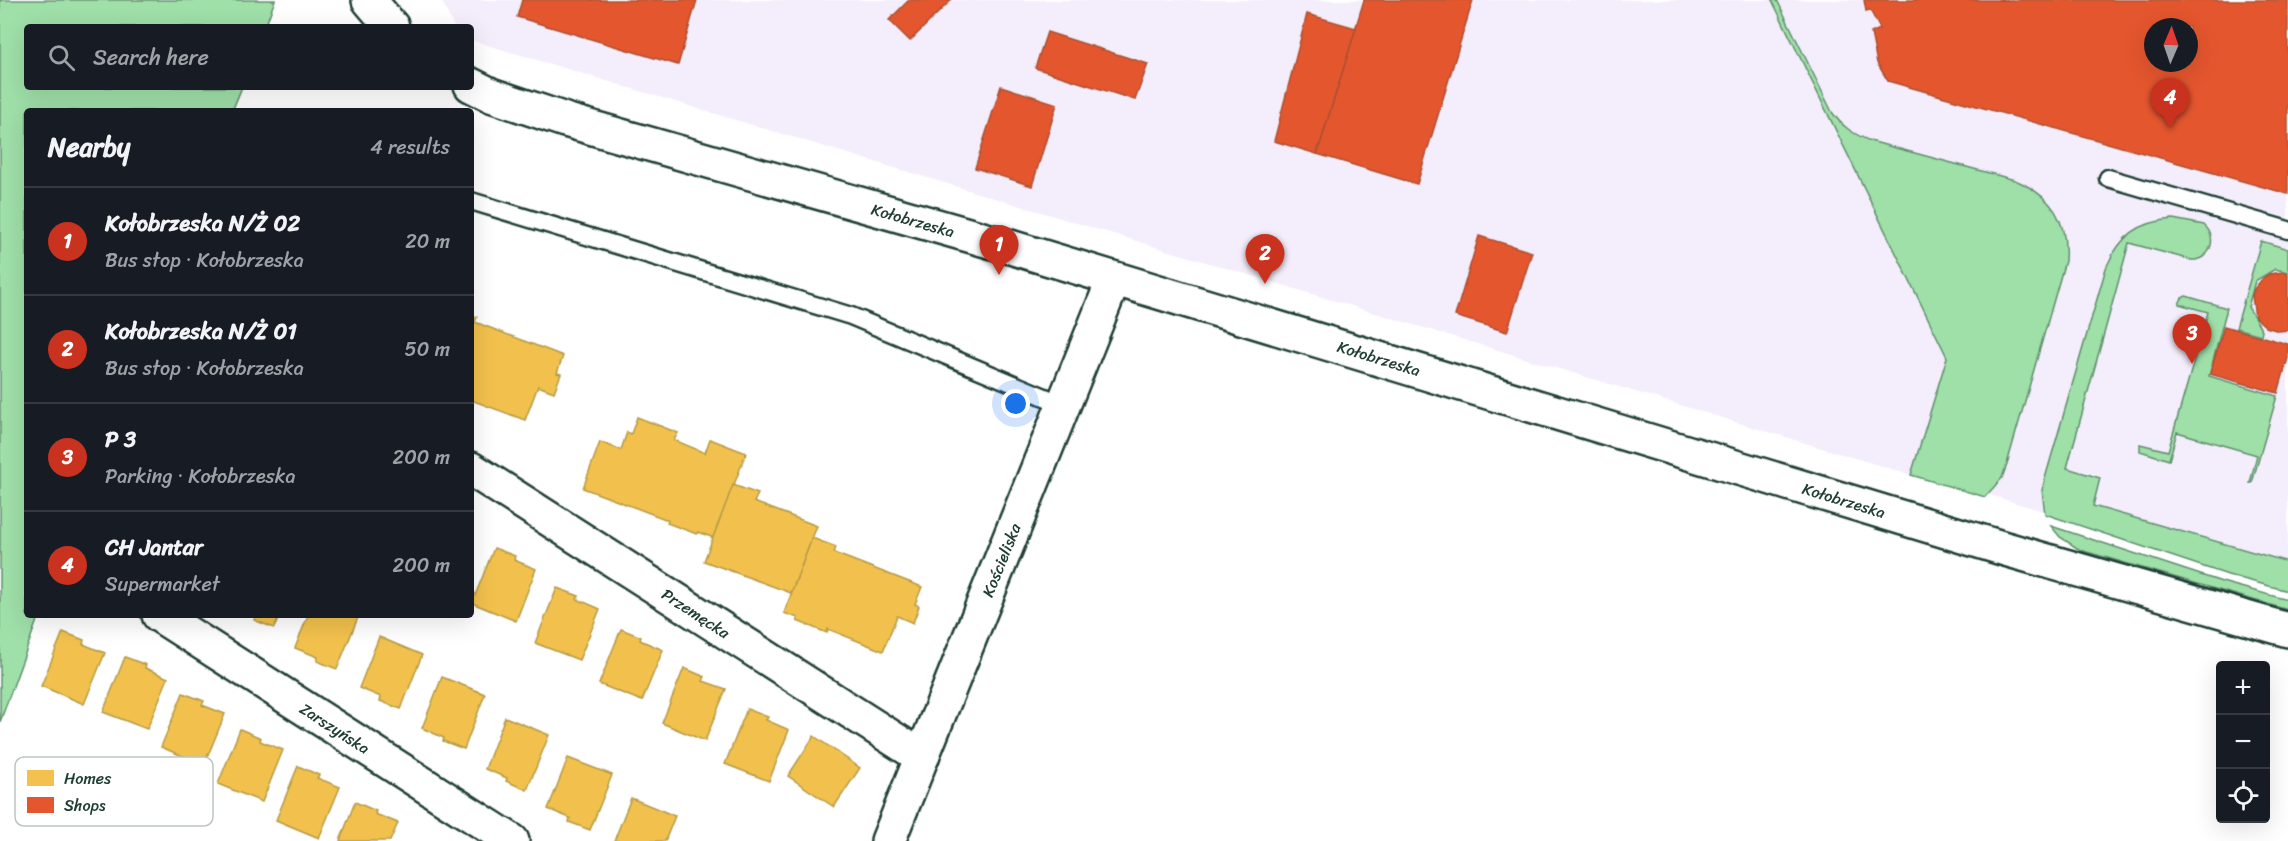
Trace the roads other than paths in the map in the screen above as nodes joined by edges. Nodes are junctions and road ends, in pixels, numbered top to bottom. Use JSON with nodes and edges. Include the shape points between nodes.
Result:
{"nodes":[{"id":1,"x":369,"y":0,"type":"edge"},
{"id":2,"x":389,"y":24,"type":"edge"},
{"id":3,"x":474,"y":86,"type":"edge"},
{"id":4,"x":2108,"y":177,"type":"dead end"},
{"id":5,"x":474,"y":202,"type":"edge"},
{"id":6,"x":2288,"y":230,"type":"edge"},
{"id":7,"x":1114,"y":279,"type":"junction"},
{"id":8,"x":1064,"y":405,"type":"junction"},
{"id":9,"x":474,"y":471,"type":"edge"},
{"id":10,"x":164,"y":618,"type":"edge"},
{"id":11,"x":2288,"y":630,"type":"edge"},
{"id":12,"x":922,"y":757,"type":"junction"},
{"id":13,"x":512,"y":841,"type":"edge"},
{"id":14,"x":888,"y":841,"type":"edge"}],
"edges":[{"from":1,"to":2,"type":"street"},
{"from":3,"to":7,"type":"street","name":"Kołobrzeska","via":[[565,120]]},
{"from":4,"to":6,"type":"lane"},
{"from":5,"to":8,"type":"lane","via":[[851,316]]},
{"from":7,"to":8,"type":"street","name":"Kościeliska"},
{"from":7,"to":11,"type":"street","name":"Kołobrzeska","via":[[2002,548]]},
{"from":8,"to":12,"type":"street","name":"Kościeliska"},
{"from":9,"to":12,"type":"street","name":"Przemęcka"},
{"from":10,"to":13,"type":"street","name":"Zarszyńska"},
{"from":12,"to":14,"type":"street","name":"Kościeliska"}]}
